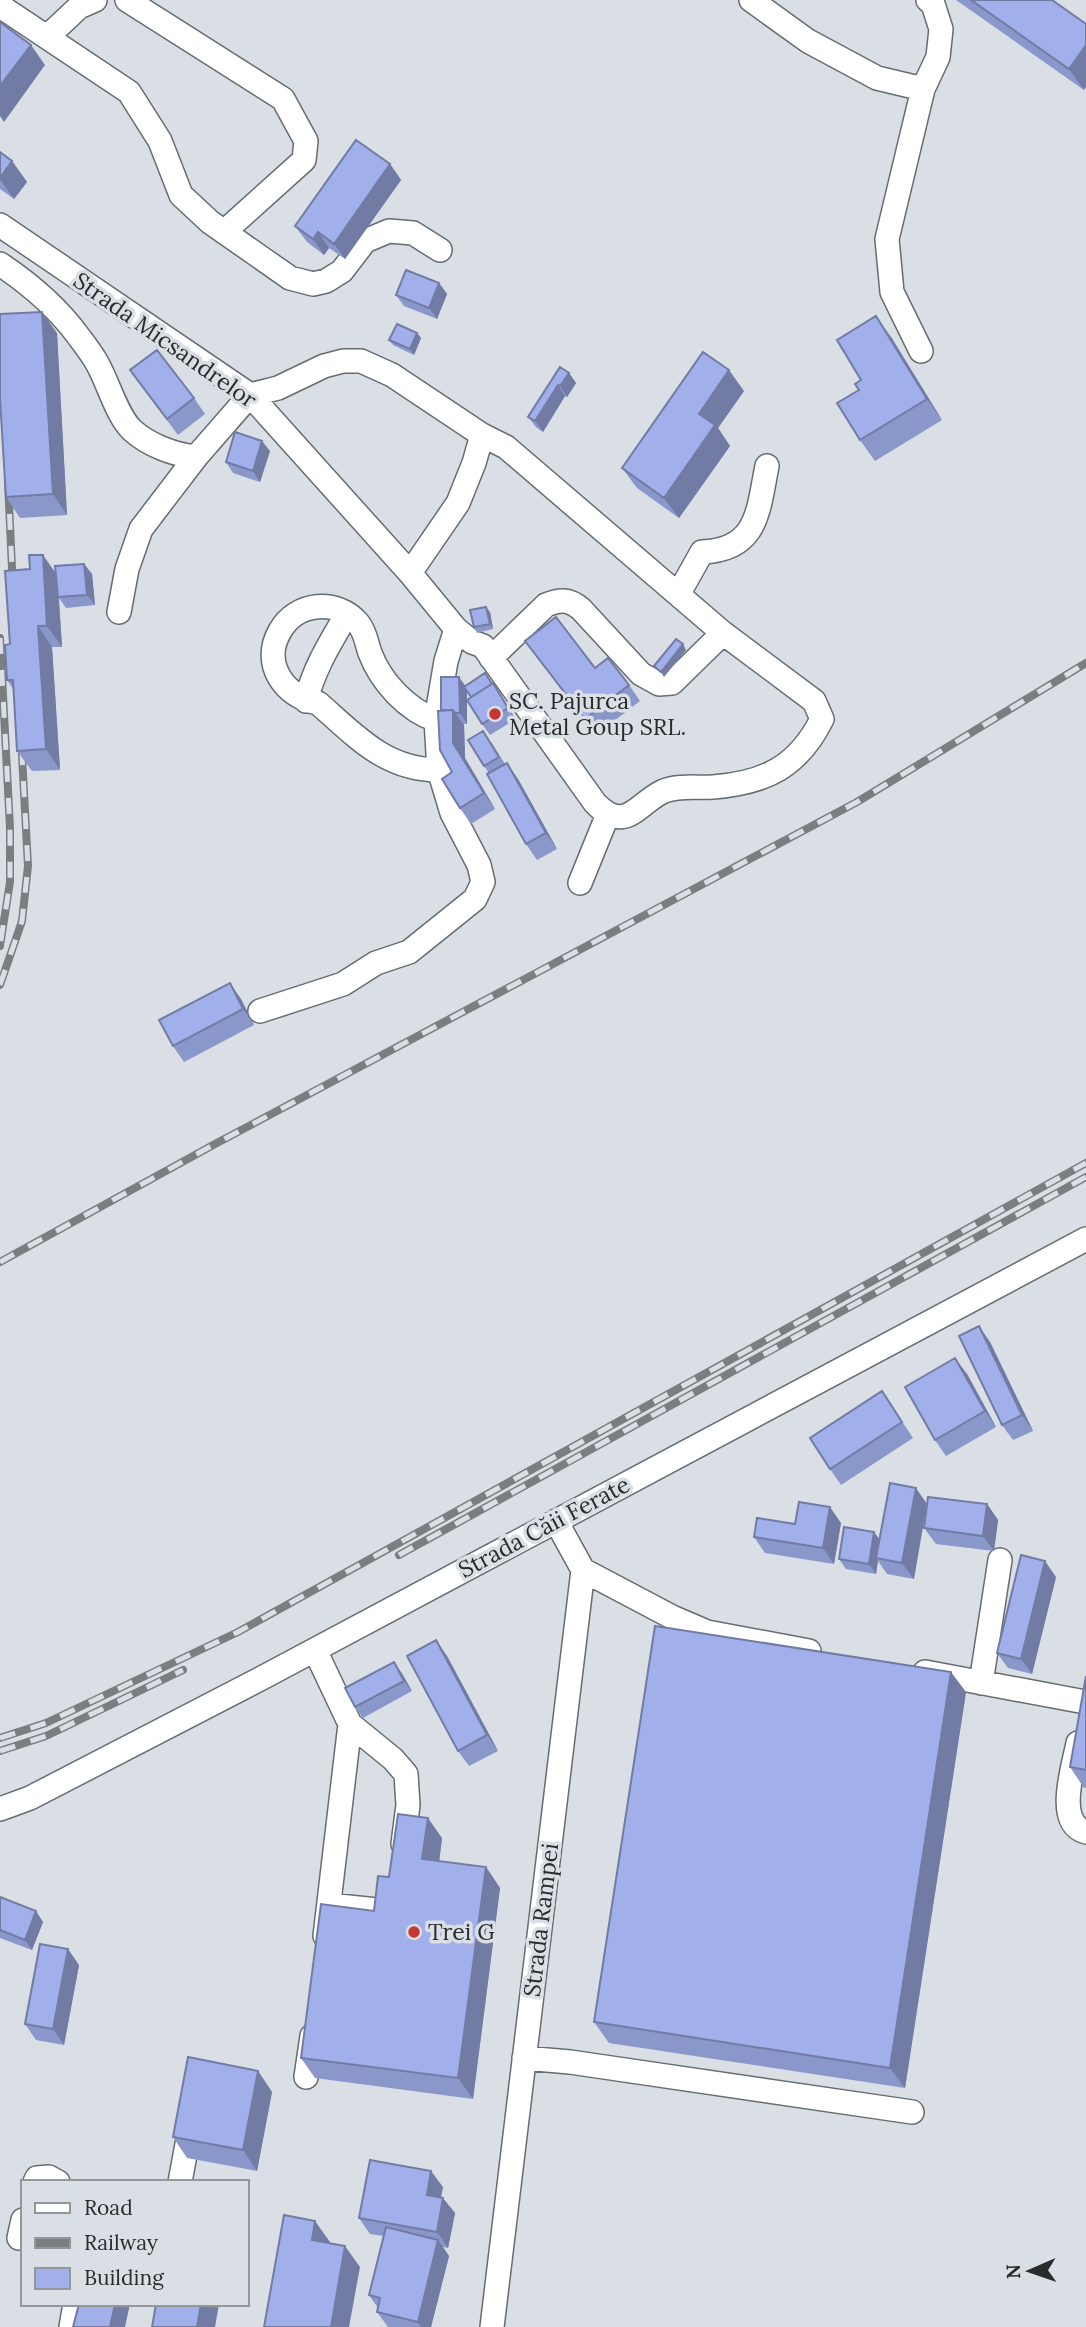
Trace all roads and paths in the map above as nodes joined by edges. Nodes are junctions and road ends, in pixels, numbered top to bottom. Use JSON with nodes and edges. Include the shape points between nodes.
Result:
{"nodes":[{"id":1,"x":95,"y":0,"type":"edge"},
{"id":2,"x":127,"y":0,"type":"edge"},
{"id":3,"x":751,"y":0,"type":"edge"},
{"id":4,"x":928,"y":0,"type":"edge"},
{"id":5,"x":0,"y":6,"type":"edge"},
{"id":6,"x":47,"y":37,"type":"junction"},
{"id":7,"x":923,"y":89,"type":"junction"},
{"id":8,"x":0,"y":225,"type":"edge"},
{"id":9,"x":224,"y":232,"type":"junction"},
{"id":10,"x":440,"y":250,"type":"dead end"},
{"id":11,"x":0,"y":264,"type":"edge"},
{"id":12,"x":921,"y":351,"type":"dead end"},
{"id":13,"x":250,"y":395,"type":"junction"},
{"id":14,"x":482,"y":435,"type":"junction"},
{"id":15,"x":196,"y":457,"type":"junction"},
{"id":16,"x":768,"y":466,"type":"dead end"},
{"id":17,"x":410,"y":573,"type":"junction"},
{"id":18,"x":679,"y":593,"type":"junction"},
{"id":19,"x":119,"y":612,"type":"dead end"},
{"id":20,"x":347,"y":614,"type":"junction"},
{"id":21,"x":456,"y":629,"type":"junction"},
{"id":22,"x":723,"y":633,"type":"junction"},
{"id":23,"x":491,"y":658,"type":"junction"},
{"id":24,"x":306,"y":701,"type":"junction"},
{"id":25,"x":436,"y":720,"type":"junction"},
{"id":26,"x":439,"y":770,"type":"junction"},
{"id":27,"x":608,"y":814,"type":"junction"},
{"id":28,"x":580,"y":883,"type":"dead end"},
{"id":29,"x":260,"y":1011,"type":"dead end"},
{"id":30,"x":1086,"y":1239,"type":"edge"},
{"id":31,"x":556,"y":1521,"type":"junction"},
{"id":32,"x":1000,"y":1560,"type":"dead end"},
{"id":33,"x":583,"y":1570,"type":"junction"},
{"id":34,"x":662,"y":1612,"type":"junction"},
{"id":35,"x":658,"y":1639,"type":"edge"},
{"id":36,"x":315,"y":1650,"type":"junction"},
{"id":37,"x":830,"y":1655,"type":"edge"},
{"id":38,"x":899,"y":1667,"type":"edge"},
{"id":39,"x":981,"y":1683,"type":"junction"},
{"id":40,"x":1086,"y":1699,"type":"edge"},
{"id":41,"x":350,"y":1724,"type":"junction"},
{"id":42,"x":0,"y":1809,"type":"edge"},
{"id":43,"x":1086,"y":1832,"type":"edge"},
{"id":44,"x":329,"y":1905,"type":"junction"},
{"id":45,"x":322,"y":1958,"type":"edge"},
{"id":46,"x":315,"y":2011,"type":"edge"},
{"id":47,"x":524,"y":2058,"type":"junction"},
{"id":48,"x":306,"y":2077,"type":"edge"},
{"id":49,"x":912,"y":2112,"type":"dead end"},
{"id":50,"x":190,"y":2128,"type":"edge"},
{"id":51,"x":36,"y":2180,"type":"edge"},
{"id":52,"x":54,"y":2180,"type":"edge"},
{"id":53,"x":180,"y":2180,"type":"edge"},
{"id":54,"x":75,"y":2306,"type":"edge"},
{"id":55,"x":71,"y":2327,"type":"edge"},
{"id":56,"x":492,"y":2327,"type":"edge"}],
"edges":[{"from":1,"to":6,"type":"street","via":[[79,7]]},
{"from":2,"to":9,"type":"street","via":[[283,99],[306,141],[304,160]]},
{"from":3,"to":7,"type":"street","via":[[808,41],[877,78]]},
{"from":4,"to":7,"type":"street","via":[[941,29],[938,57]]},
{"from":5,"to":6,"type":"street"},
{"from":6,"to":9,"type":"street","via":[[129,92],[160,141],[181,195]]},
{"from":7,"to":12,"type":"street","via":[[887,239],[892,292]]},
{"from":8,"to":13,"type":"street","name":"Strada Micsandrelor"},
{"from":9,"to":10,"type":"street","via":[[290,278],[313,284],[342,271],[365,241],[389,230],[413,233]]},
{"from":11,"to":15,"type":"street","via":[[30,284],[76,333],[131,430],[183,456]]},
{"from":13,"to":14,"type":"street","via":[[278,388],[324,366],[361,361],[392,375]]},
{"from":13,"to":15,"type":"street"},
{"from":13,"to":17,"type":"street","name":"Strada Micsandrelor"},
{"from":14,"to":17,"type":"street","via":[[458,503]]},
{"from":14,"to":18,"type":"street","via":[[506,447]]},
{"from":15,"to":19,"type":"street","via":[[141,529]]},
{"from":16,"to":18,"type":"street","via":[[752,528],[730,547],[702,552]]},
{"from":17,"to":21,"type":"street","name":"Strada Micsandrelor"},
{"from":18,"to":22,"type":"street"},
{"from":20,"to":24,"type":"street","via":[[312,677]]},
{"from":20,"to":24,"type":"street","via":[[313,607],[292,616],[278,634],[273,657],[279,679]]},
{"from":20,"to":25,"type":"street","via":[[363,630],[370,653],[393,689],[408,706]]},
{"from":21,"to":23,"type":"street","name":"Strada Micsandrelor","via":[[483,646]]},
{"from":21,"to":25,"type":"street"},
{"from":22,"to":23,"type":"street","via":[[672,683],[659,684],[641,674],[581,609],[572,602],[556,601],[546,605]]},
{"from":22,"to":27,"type":"street","via":[[814,701],[822,719],[804,751],[763,777],[664,792],[632,815]]},
{"from":23,"to":27,"type":"street","name":"Strada Micsandrelor","via":[[595,803]]},
{"from":24,"to":26,"type":"street","via":[[317,703],[378,754],[399,765]]},
{"from":25,"to":26,"type":"street"},
{"from":26,"to":29,"type":"street","via":[[452,813],[480,865],[482,882],[475,899],[409,952],[376,962],[343,984]]},
{"from":27,"to":28,"type":"street"},
{"from":30,"to":31,"type":"street","name":"Strada Căii Ferate"},
{"from":31,"to":33,"type":"street"},
{"from":31,"to":36,"type":"street","name":"Strada Căii Ferate"},
{"from":32,"to":39,"type":"street"},
{"from":33,"to":34,"type":"street"},
{"from":33,"to":47,"type":"street","name":"Strada Rampei"},
{"from":34,"to":35,"type":"street"},
{"from":34,"to":37,"type":"street","via":[[707,1632]]},
{"from":36,"to":41,"type":"street"},
{"from":36,"to":42,"type":"street","name":"Strada Căii Ferate","via":[[30,1798]]},
{"from":38,"to":39,"type":"street"},
{"from":39,"to":40,"type":"street"},
{"from":40,"to":43,"type":"street","via":[[1067,1805],[1071,1820]]},
{"from":41,"to":44,"type":"street"},
{"from":41,"to":44,"type":"street","via":[[407,1774],[408,1805],[387,1911]]},
{"from":44,"to":45,"type":"street"},
{"from":46,"to":48,"type":"street"},
{"from":47,"to":49,"type":"street"},
{"from":47,"to":56,"type":"street","name":"Strada Rampei"},
{"from":50,"to":53,"type":"street"},
{"from":51,"to":52,"type":"street"},
{"from":54,"to":55,"type":"street"}]}
